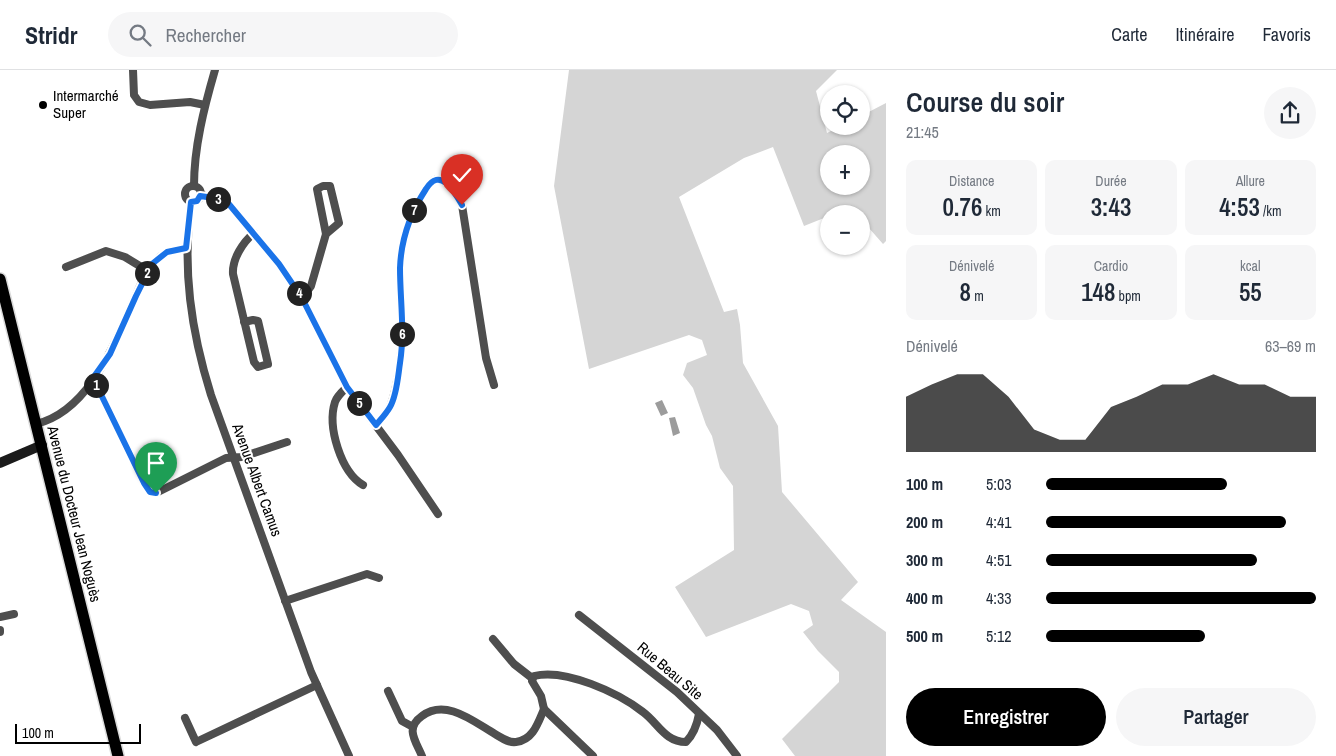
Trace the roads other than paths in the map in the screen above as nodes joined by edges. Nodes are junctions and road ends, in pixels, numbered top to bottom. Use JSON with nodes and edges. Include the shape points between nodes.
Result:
{"nodes":[{"id":1,"x":133,"y":70,"type":"edge"},
{"id":2,"x":215,"y":70,"type":"edge"},
{"id":3,"x":205,"y":105,"type":"junction"},
{"id":4,"x":194,"y":186,"type":"junction"},
{"id":5,"x":200,"y":196,"type":"junction"},
{"id":6,"x":191,"y":202,"type":"junction"},
{"id":7,"x":254,"y":233,"type":"junction"},
{"id":8,"x":326,"y":234,"type":"junction"},
{"id":9,"x":186,"y":248,"type":"junction"},
{"id":10,"x":66,"y":267,"type":"dead end"},
{"id":11,"x":148,"y":271,"type":"junction"},
{"id":12,"x":0,"y":279,"type":"edge"},
{"id":13,"x":302,"y":298,"type":"junction"},
{"id":14,"x":244,"y":322,"type":"junction"},
{"id":15,"x":93,"y":378,"type":"junction"},
{"id":16,"x":494,"y":385,"type":"dead end"},
{"id":17,"x":347,"y":387,"type":"junction"},
{"id":18,"x":36,"y":424,"type":"junction"},
{"id":19,"x":376,"y":425,"type":"junction"},
{"id":20,"x":287,"y":442,"type":"dead end"},
{"id":21,"x":42,"y":446,"type":"junction"},
{"id":22,"x":234,"y":457,"type":"junction"},
{"id":23,"x":0,"y":463,"type":"edge"},
{"id":24,"x":363,"y":485,"type":"dead end"},
{"id":25,"x":438,"y":514,"type":"dead end"},
{"id":26,"x":379,"y":578,"type":"dead end"},
{"id":27,"x":285,"y":601,"type":"junction"},
{"id":28,"x":14,"y":614,"type":"dead end"},
{"id":29,"x":579,"y":615,"type":"dead end"},
{"id":30,"x":0,"y":617,"type":"edge"},
{"id":31,"x":493,"y":639,"type":"dead end"},
{"id":32,"x":533,"y":678,"type":"junction"},
{"id":33,"x":317,"y":685,"type":"junction"},
{"id":34,"x":388,"y":691,"type":"dead end"},
{"id":35,"x":544,"y":709,"type":"junction"},
{"id":36,"x":699,"y":714,"type":"junction"},
{"id":37,"x":185,"y":718,"type":"dead end"},
{"id":38,"x":412,"y":726,"type":"junction"},
{"id":39,"x":118,"y":756,"type":"edge"},
{"id":40,"x":349,"y":756,"type":"edge"},
{"id":41,"x":422,"y":756,"type":"edge"},
{"id":42,"x":593,"y":756,"type":"edge"},
{"id":43,"x":737,"y":756,"type":"edge"}],
"edges":[{"from":1,"to":3,"type":"street","via":[[134,95],[139,102],[150,106],[190,102]]},
{"from":2,"to":3,"type":"street","name":"Avenue Albert Camus"},
{"from":3,"to":4,"type":"street","name":"Avenue Albert Camus","via":[[194,166]]},
{"from":4,"to":5,"type":"street","via":[[200,191]]},
{"from":4,"to":6,"type":"street","name":"Avenue Albert Camus","via":[[185,192]]},
{"from":5,"to":6,"type":"street"},
{"from":5,"to":7,"type":"street","via":[[228,203]]},
{"from":6,"to":9,"type":"street","name":"Avenue Albert Camus"},
{"from":7,"to":13,"type":"street"},
{"from":7,"to":14,"type":"street","via":[[246,239],[232,269]]},
{"from":8,"to":8,"type":"street","via":[[339,223],[330,186],[316,189]]},
{"from":8,"to":13,"type":"street","via":[[311,286]]},
{"from":9,"to":11,"type":"street","via":[[167,252]]},
{"from":9,"to":22,"type":"street","name":"Avenue Albert Camus","via":[[200,359]]},
{"from":10,"to":11,"type":"street","via":[[112,252]]},
{"from":11,"to":15,"type":"street","via":[[110,354]]},
{"from":12,"to":18,"type":"main road","name":"Avenue du Docteur Jean Noguès"},
{"from":13,"to":17,"type":"street"},
{"from":14,"to":14,"type":"street","via":[[254,362],[258,367],[268,364],[258,321]]},
{"from":15,"to":18,"type":"street","via":[[67,408],[50,420]]},
{"from":15,"to":22,"type":"street","via":[[150,492],[156,493]]},
{"from":16,"to":19,"type":"street","via":[[486,358],[462,205],[448,185],[435,179],[413,212],[404,244],[400,266],[400,360],[391,406]]},
{"from":17,"to":19,"type":"street"},
{"from":17,"to":24,"type":"street","via":[[335,402],[333,422],[337,446],[349,472]]},
{"from":18,"to":21,"type":"main road","name":"Avenue du Docteur Jean Noguès"},
{"from":19,"to":25,"type":"street"},
{"from":20,"to":22,"type":"street"},
{"from":21,"to":23,"type":"street"},
{"from":21,"to":39,"type":"main road","name":"Avenue du Docteur Jean Noguès"},
{"from":22,"to":27,"type":"street","name":"Avenue Albert Camus"},
{"from":26,"to":27,"type":"street","via":[[367,574]]},
{"from":27,"to":33,"type":"street","name":"Avenue Albert Camus"},
{"from":28,"to":30,"type":"street"},
{"from":29,"to":36,"type":"street","name":"Rue Beau Site","via":[[677,692]]},
{"from":31,"to":32,"type":"street","via":[[514,664]]},
{"from":32,"to":35,"type":"street"},
{"from":32,"to":36,"type":"street","via":[[542,674],[570,676],[620,697],[644,712],[677,742],[686,742],[691,737]]},
{"from":33,"to":37,"type":"street","via":[[196,742]]},
{"from":33,"to":40,"type":"street","name":"Avenue Albert Camus"},
{"from":34,"to":38,"type":"street","via":[[402,722]]},
{"from":35,"to":38,"type":"street","via":[[532,735],[515,742],[506,741],[447,709],[427,712]]},
{"from":35,"to":42,"type":"street"},
{"from":36,"to":43,"type":"street","name":"Rue Beau Site","via":[[717,730]]},
{"from":38,"to":41,"type":"street"}]}
